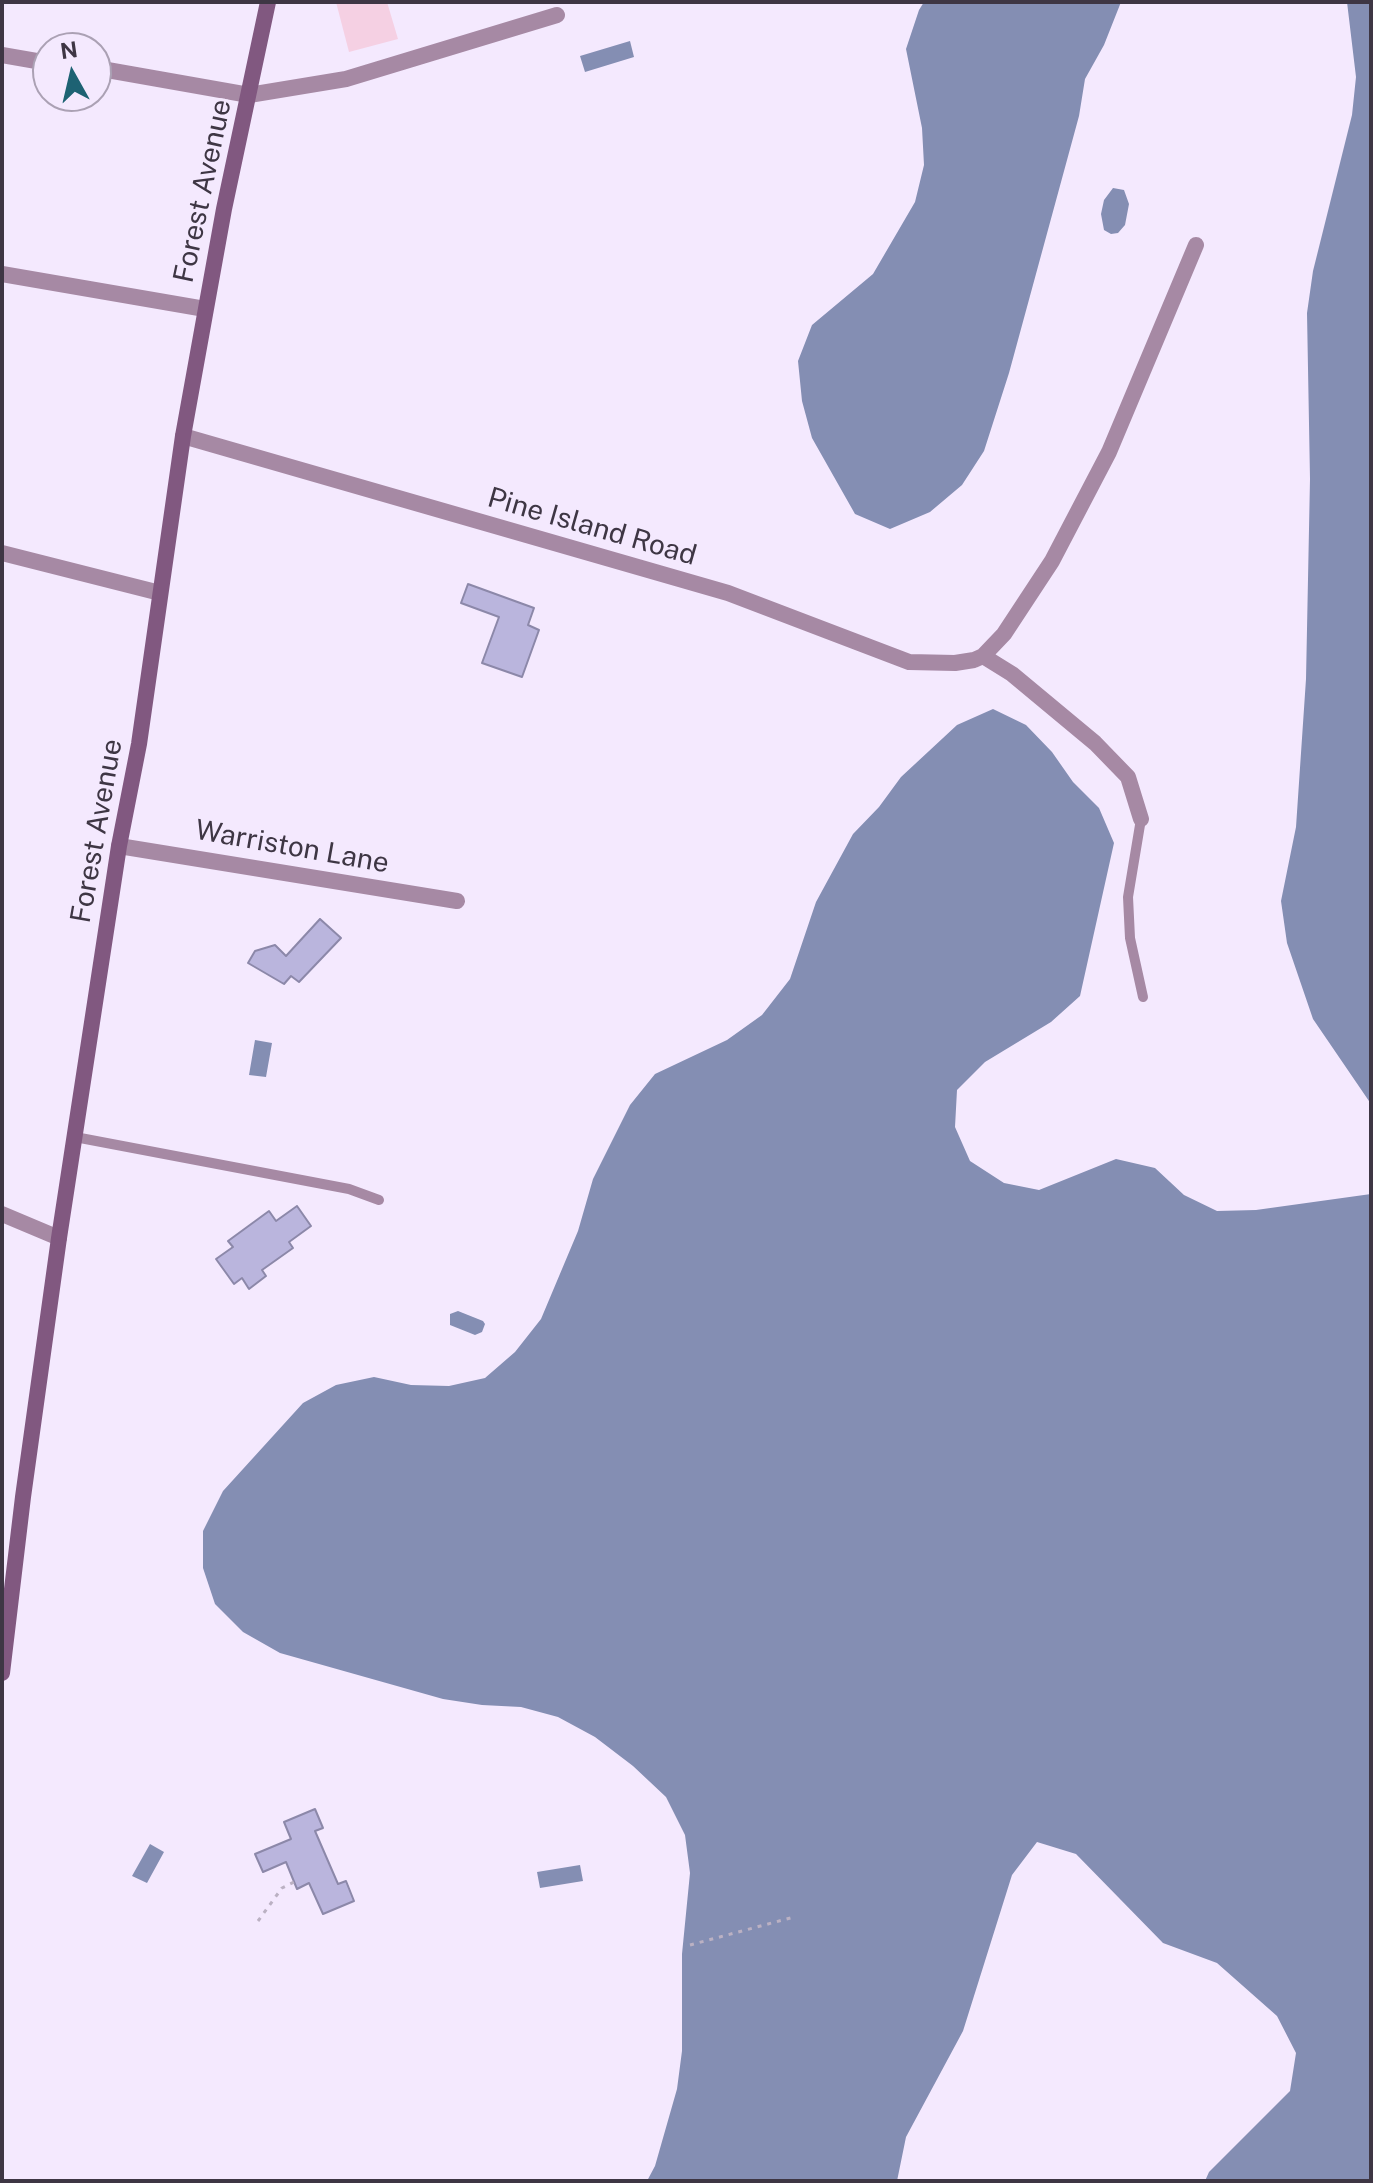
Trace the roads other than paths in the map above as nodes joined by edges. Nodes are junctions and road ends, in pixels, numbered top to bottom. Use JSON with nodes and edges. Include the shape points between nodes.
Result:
{"nodes":[{"id":1,"x":268,"y":2,"type":"edge"},
{"id":2,"x":557,"y":15,"type":"dead end"},
{"id":3,"x":2,"y":55,"type":"edge"},
{"id":4,"x":32,"y":60,"type":"edge"},
{"id":5,"x":112,"y":71,"type":"edge"},
{"id":6,"x":249,"y":95,"type":"junction"},
{"id":7,"x":1196,"y":245,"type":"dead end"},
{"id":8,"x":2,"y":274,"type":"edge"},
{"id":9,"x":205,"y":309,"type":"junction"},
{"id":10,"x":183,"y":436,"type":"junction"},
{"id":11,"x":2,"y":553,"type":"edge"},
{"id":12,"x":160,"y":593,"type":"junction"},
{"id":13,"x":983,"y":656,"type":"junction"},
{"id":14,"x":1141,"y":819,"type":"joint"},
{"id":15,"x":119,"y":846,"type":"junction"},
{"id":16,"x":457,"y":901,"type":"dead end"},
{"id":17,"x":1143,"y":997,"type":"dead end"},
{"id":18,"x":75,"y":1137,"type":"junction"},
{"id":19,"x":379,"y":1200,"type":"dead end"},
{"id":20,"x":2,"y":1214,"type":"edge"},
{"id":21,"x":59,"y":1238,"type":"junction"},
{"id":22,"x":2,"y":1673,"type":"edge"}],
"edges":[{"from":1,"to":6,"type":"street","name":"Forest Avenue"},
{"from":2,"to":6,"type":"street","via":[[346,79]]},
{"from":3,"to":4,"type":"street"},
{"from":5,"to":6,"type":"street"},
{"from":6,"to":9,"type":"street","name":"Forest Avenue"},
{"from":7,"to":13,"type":"street","via":[[1109,452],[1052,561],[1004,634]]},
{"from":8,"to":9,"type":"street"},
{"from":9,"to":10,"type":"street","name":"Forest Avenue"},
{"from":10,"to":12,"type":"street","name":"Forest Avenue"},
{"from":10,"to":13,"type":"street","name":"Pine Island Road","via":[[728,593],[909,662],[955,663]]},
{"from":11,"to":12,"type":"street"},
{"from":12,"to":15,"type":"street","name":"Forest Avenue"},
{"from":13,"to":14,"type":"street","via":[[1095,743],[1128,777]]},
{"from":14,"to":17,"type":"lane","via":[[1128,897],[1130,938]]},
{"from":15,"to":16,"type":"street","name":"Warriston Lane"},
{"from":15,"to":18,"type":"street","name":"Forest Avenue"},
{"from":18,"to":19,"type":"lane","via":[[349,1189]]},
{"from":18,"to":21,"type":"street","name":"Forest Avenue"},
{"from":20,"to":21,"type":"street"},
{"from":21,"to":22,"type":"street","name":"Forest Avenue"}]}
